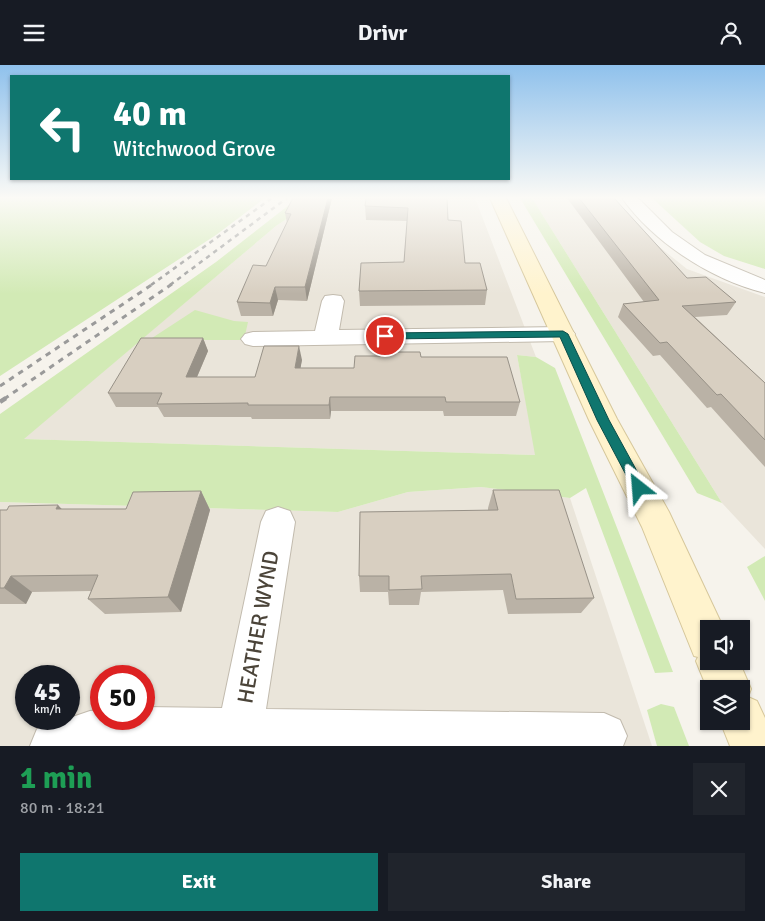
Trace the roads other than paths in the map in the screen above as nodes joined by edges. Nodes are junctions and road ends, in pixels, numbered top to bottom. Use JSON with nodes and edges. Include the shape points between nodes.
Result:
{"nodes":[{"id":1,"x":513,"y":230,"type":"edge"},
{"id":2,"x":660,"y":230,"type":"edge"},
{"id":3,"x":765,"y":287,"type":"edge"},
{"id":4,"x":333,"y":301,"type":"dead end"},
{"id":5,"x":563,"y":334,"type":"junction"},
{"id":6,"x":326,"y":336,"type":"junction"},
{"id":7,"x":253,"y":339,"type":"dead end"},
{"id":8,"x":278,"y":522,"type":"dead end"},
{"id":9,"x":700,"y":620,"type":"edge"},
{"id":10,"x":747,"y":730,"type":"edge"},
{"id":11,"x":604,"y":736,"type":"dead end"},
{"id":12,"x":238,"y":739,"type":"edge"},
{"id":13,"x":54,"y":746,"type":"edge"},
{"id":14,"x":754,"y":746,"type":"edge"}],
"edges":[{"from":1,"to":5,"type":"main road"},
{"from":2,"to":3,"type":"street","via":[[698,259]]},
{"from":4,"to":6,"type":"street"},
{"from":5,"to":6,"type":"street"},
{"from":5,"to":9,"type":"main road","via":[[603,420],[658,523]]},
{"from":6,"to":7,"type":"street"},
{"from":8,"to":12,"type":"street","name":"HEATHER WYND"},
{"from":10,"to":14,"type":"main road"},
{"from":11,"to":12,"type":"street","name":"HEATHER WYND"},
{"from":12,"to":13,"type":"street","name":"HEATHER WYND","via":[[132,730],[90,734]]}]}
